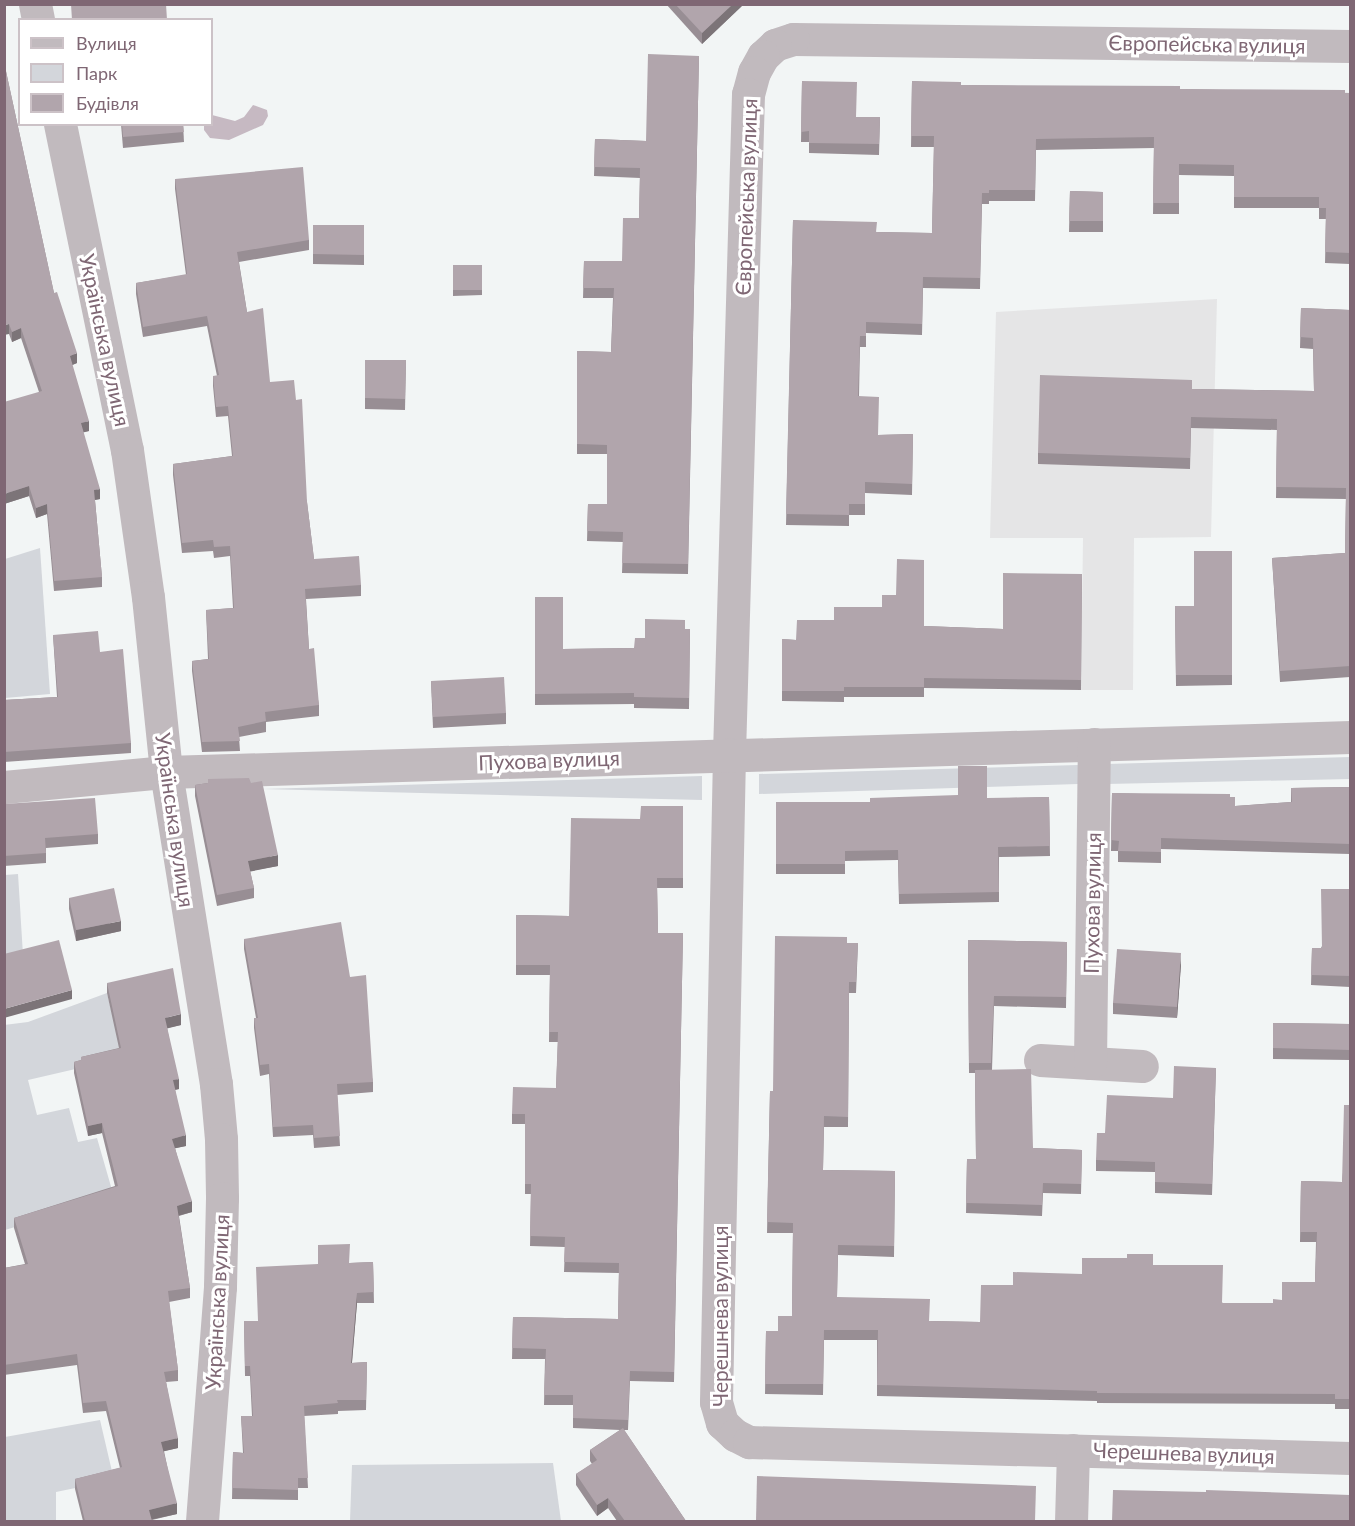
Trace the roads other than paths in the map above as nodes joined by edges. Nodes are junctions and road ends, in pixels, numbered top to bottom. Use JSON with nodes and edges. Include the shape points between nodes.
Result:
{"nodes":[{"id":1,"x":1350,"y":46,"type":"edge"},
{"id":2,"x":60,"y":126,"type":"edge"},
{"id":3,"x":1350,"y":737,"type":"edge"},
{"id":4,"x":1094,"y":744,"type":"junction"},
{"id":5,"x":729,"y":754,"type":"junction"},
{"id":6,"x":166,"y":772,"type":"junction"},
{"id":7,"x":4,"y":787,"type":"edge"},
{"id":8,"x":1040,"y":1059,"type":"dead end"},
{"id":9,"x":1090,"y":1063,"type":"junction"},
{"id":10,"x":1142,"y":1066,"type":"dead end"},
{"id":11,"x":1073,"y":1450,"type":"junction"},
{"id":12,"x":1350,"y":1458,"type":"edge"},
{"id":13,"x":202,"y":1521,"type":"edge"},
{"id":14,"x":1071,"y":1521,"type":"edge"}],
"edges":[{"from":1,"to":5,"type":"street","name":"Європейська вулиця","via":[[793,39],[775,45],[763,56],[748,94]]},
{"from":2,"to":6,"type":"street","name":"Українська вулиця","via":[[127,450],[144,564]]},
{"from":3,"to":4,"type":"street","name":"Пухова вулиця"},
{"from":4,"to":5,"type":"street","name":"Пухова вулиця"},
{"from":4,"to":9,"type":"street","name":"Пухова вулиця"},
{"from":5,"to":6,"type":"street","name":"Пухова вулиця"},
{"from":5,"to":11,"type":"street","name":"Черешнева вулиця","via":[[716,1402],[722,1423],[735,1436],[749,1442]]},
{"from":6,"to":7,"type":"street","name":"Пухова вулиця"},
{"from":6,"to":13,"type":"street","name":"Українська вулиця","via":[[216,1084],[221,1139],[220,1287]]},
{"from":8,"to":9,"type":"street"},
{"from":9,"to":10,"type":"street"},
{"from":11,"to":12,"type":"street","name":"Черешнева вулиця"},
{"from":11,"to":14,"type":"street"}]}
